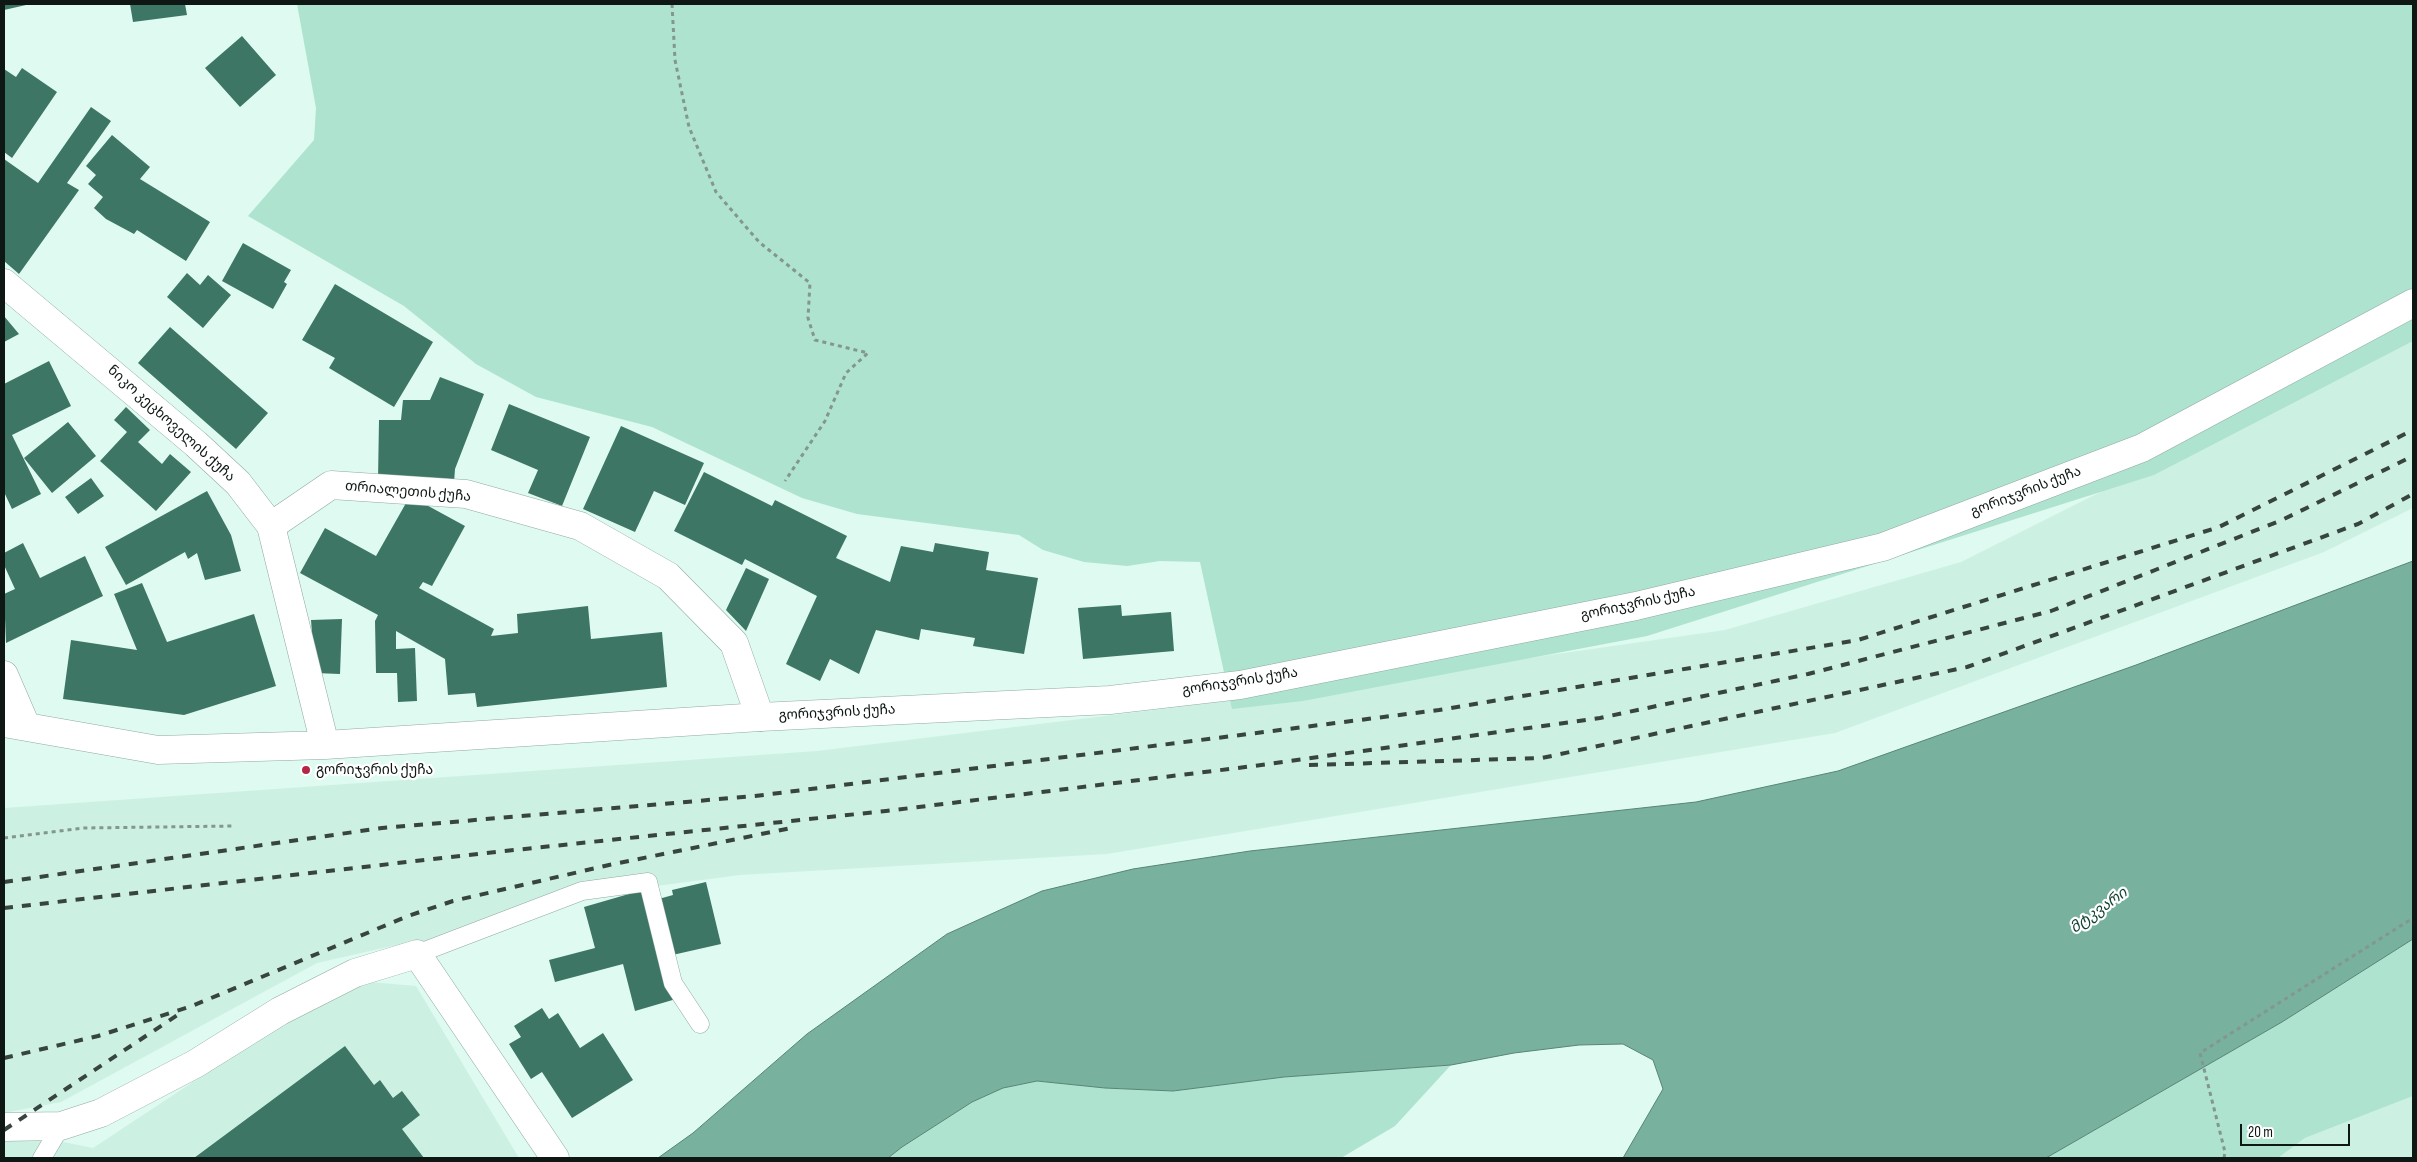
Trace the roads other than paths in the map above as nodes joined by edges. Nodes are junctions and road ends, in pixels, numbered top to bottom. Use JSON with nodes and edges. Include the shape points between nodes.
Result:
{"nodes":[{"id":1,"x":4,"y":283,"type":"edge"},
{"id":2,"x":2413,"y":304,"type":"edge"},
{"id":3,"x":270,"y":526,"type":"junction"},
{"id":4,"x":4,"y":675,"type":"edge"},
{"id":5,"x":760,"y":717,"type":"junction"},
{"id":6,"x":15,"y":725,"type":"edge"},
{"id":7,"x":325,"y":745,"type":"junction"},
{"id":8,"x":417,"y":954,"type":"junction"},
{"id":9,"x":700,"y":1024,"type":"dead end"},
{"id":10,"x":62,"y":1126,"type":"junction"},
{"id":11,"x":4,"y":1127,"type":"edge"},
{"id":12,"x":42,"y":1158,"type":"edge"},
{"id":13,"x":555,"y":1158,"type":"edge"}],
"edges":[{"from":1,"to":3,"type":"main road","name":"ნიკო კეცხოველის ქუჩა","via":[[196,444],[238,483]]},
{"from":2,"to":5,"type":"main road","name":"გორიჯვრის ქუჩა","via":[[2142,448],[1883,546],[1636,606],[1240,685],[1110,700]]},
{"from":3,"to":5,"type":"main road","name":"თრიალეთის ქუჩა","via":[[331,485],[466,494],[580,526],[668,576],[734,643]]},
{"from":3,"to":7,"type":"main road","name":"ნიკო კეცხოველის ქუჩა"},
{"from":4,"to":6,"type":"main road"},
{"from":5,"to":7,"type":"main road","name":"გორიჯვრის ქუჩა"},
{"from":6,"to":7,"type":"main road","name":"გორიჯვრის ქუჩა","via":[[158,750]]},
{"from":8,"to":9,"type":"lane","via":[[582,891],[648,882],[673,983]]},
{"from":8,"to":10,"type":"main road","via":[[355,973],[280,1011],[195,1064],[110,1109]]},
{"from":8,"to":13,"type":"main road"},
{"from":10,"to":11,"type":"main road"},
{"from":10,"to":12,"type":"lane"}]}
